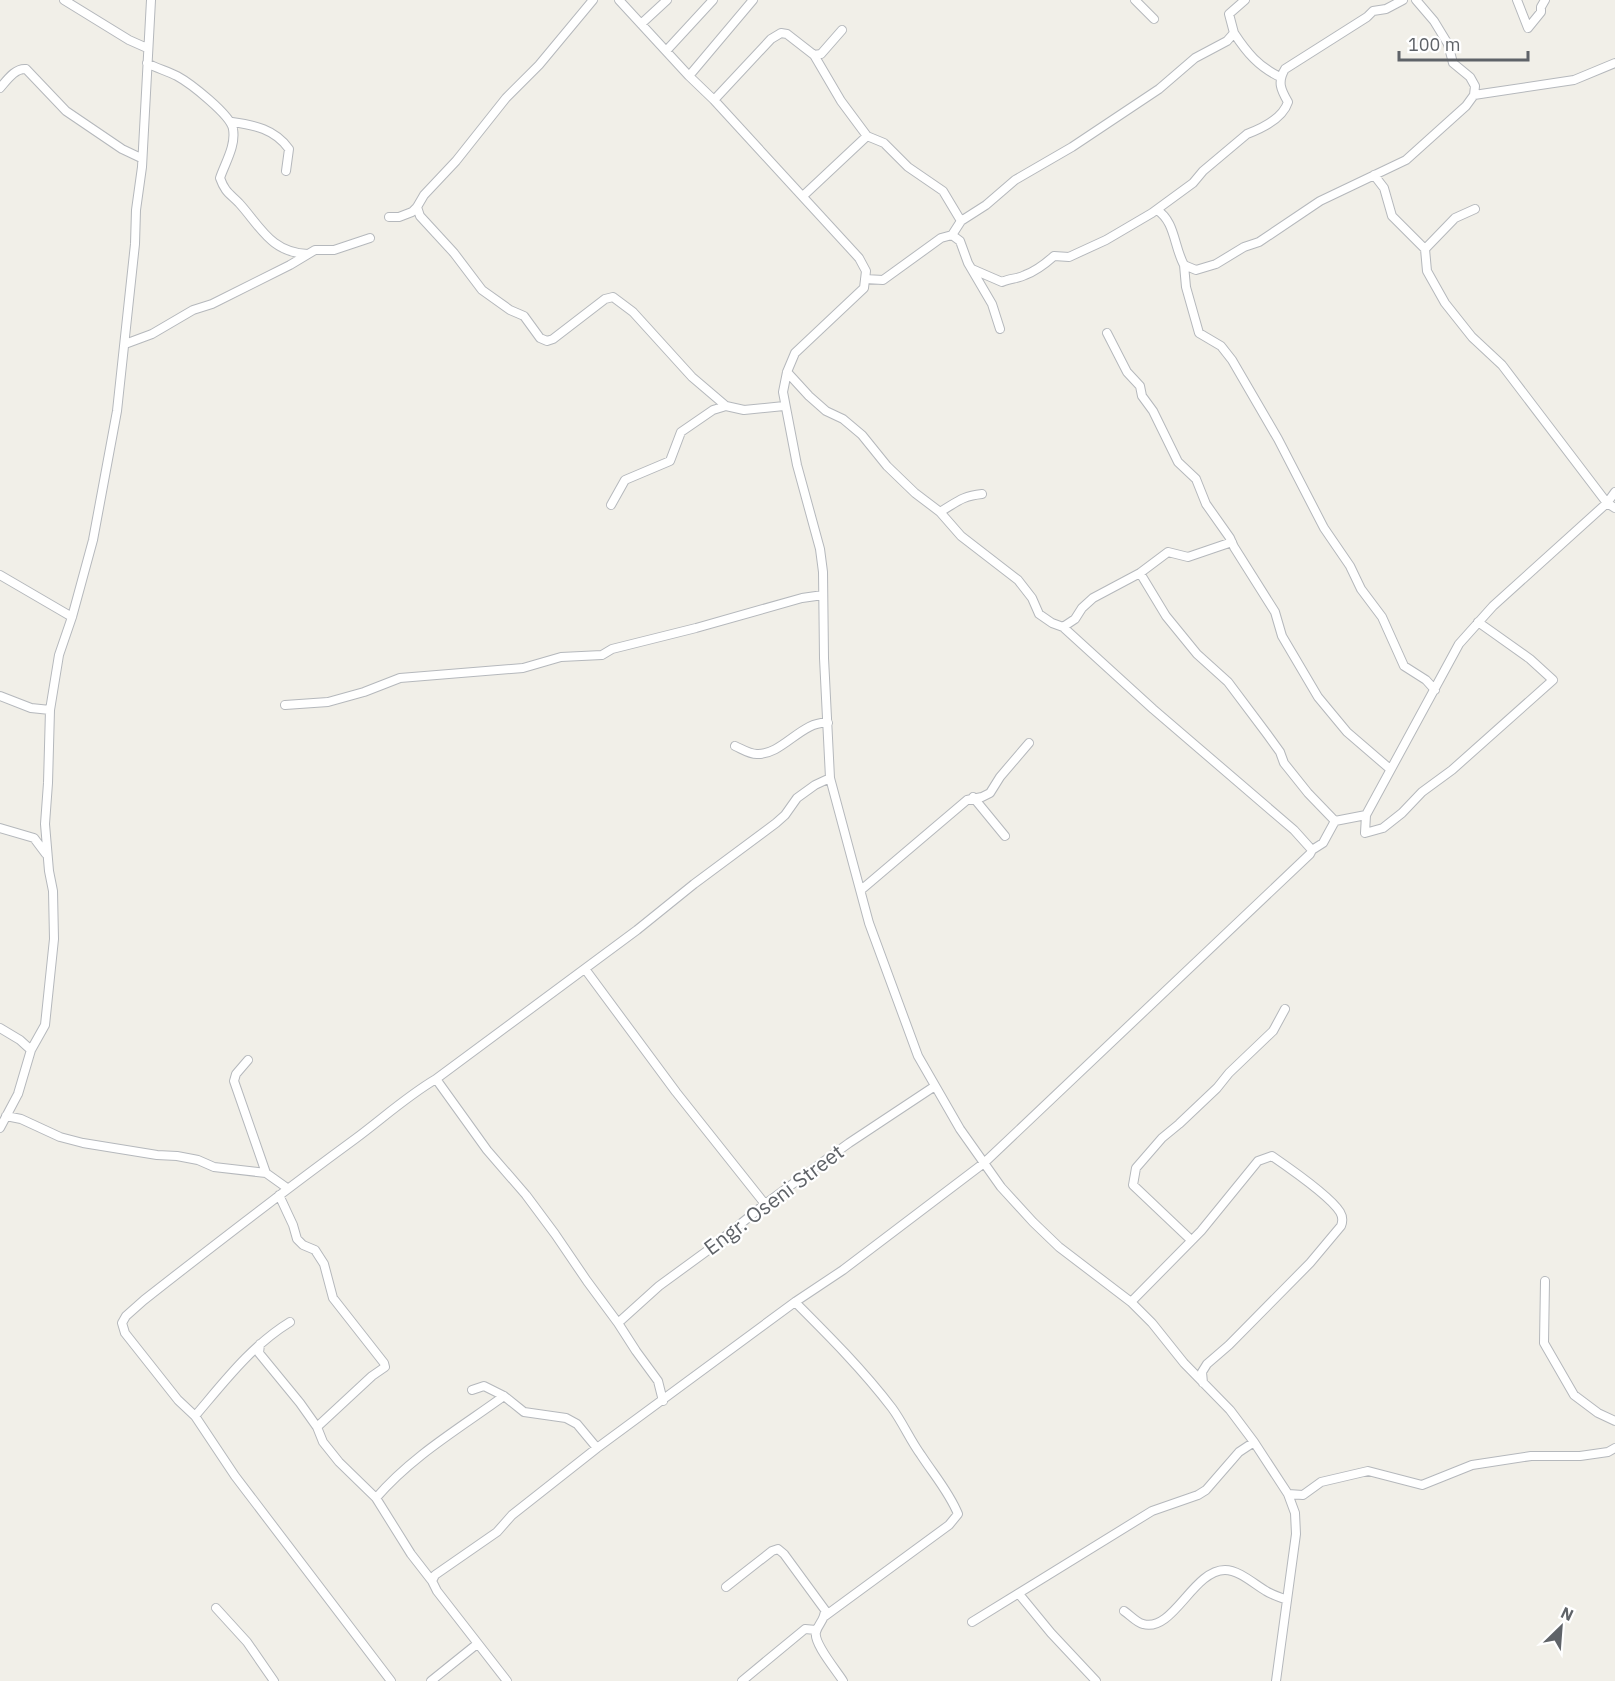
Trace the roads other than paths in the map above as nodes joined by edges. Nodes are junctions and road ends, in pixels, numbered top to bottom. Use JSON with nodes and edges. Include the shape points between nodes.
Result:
{"nodes":[{"id":1,"x":64,"y":0,"type":"edge"},
{"id":2,"x":151,"y":0,"type":"edge"},
{"id":3,"x":592,"y":0,"type":"edge"},
{"id":4,"x":619,"y":0,"type":"edge"},
{"id":5,"x":666,"y":0,"type":"edge"},
{"id":6,"x":713,"y":0,"type":"edge"},
{"id":7,"x":753,"y":0,"type":"edge"},
{"id":8,"x":1135,"y":0,"type":"edge"},
{"id":9,"x":1245,"y":0,"type":"edge"},
{"id":10,"x":1403,"y":0,"type":"edge"},
{"id":11,"x":1416,"y":0,"type":"edge"},
{"id":12,"x":1518,"y":0,"type":"edge"},
{"id":13,"x":1545,"y":0,"type":"edge"},
{"id":14,"x":1154,"y":19,"type":"dead end"},
{"id":15,"x":641,"y":24,"type":"junction"},
{"id":16,"x":842,"y":30,"type":"dead end"},
{"id":17,"x":1234,"y":33,"type":"junction"},
{"id":18,"x":147,"y":48,"type":"junction"},
{"id":19,"x":666,"y":51,"type":"junction"},
{"id":20,"x":814,"y":55,"type":"junction"},
{"id":21,"x":147,"y":63,"type":"junction"},
{"id":22,"x":1615,"y":63,"type":"edge"},
{"id":23,"x":688,"y":76,"type":"junction"},
{"id":24,"x":1280,"y":77,"type":"junction"},
{"id":25,"x":0,"y":88,"type":"edge"},
{"id":26,"x":1474,"y":95,"type":"junction"},
{"id":27,"x":714,"y":100,"type":"junction"},
{"id":28,"x":232,"y":122,"type":"junction"},
{"id":29,"x":867,"y":136,"type":"junction"},
{"id":30,"x":141,"y":158,"type":"junction"},
{"id":31,"x":286,"y":171,"type":"dead end"},
{"id":32,"x":1374,"y":175,"type":"junction"},
{"id":33,"x":803,"y":196,"type":"junction"},
{"id":34,"x":417,"y":207,"type":"junction"},
{"id":35,"x":1475,"y":208,"type":"dead end"},
{"id":36,"x":1156,"y":210,"type":"junction"},
{"id":37,"x":389,"y":217,"type":"dead end"},
{"id":38,"x":961,"y":220,"type":"junction"},
{"id":39,"x":952,"y":235,"type":"junction"},
{"id":40,"x":370,"y":238,"type":"dead end"},
{"id":41,"x":1425,"y":249,"type":"junction"},
{"id":42,"x":308,"y":254,"type":"junction"},
{"id":43,"x":1184,"y":265,"type":"junction"},
{"id":44,"x":972,"y":269,"type":"junction"},
{"id":45,"x":1196,"y":270,"type":"junction"},
{"id":46,"x":1185,"y":274,"type":"junction"},
{"id":47,"x":865,"y":279,"type":"junction"},
{"id":48,"x":1000,"y":329,"type":"dead end"},
{"id":49,"x":1107,"y":333,"type":"dead end"},
{"id":50,"x":125,"y":344,"type":"junction"},
{"id":51,"x":787,"y":372,"type":"junction"},
{"id":52,"x":726,"y":406,"type":"junction"},
{"id":53,"x":784,"y":406,"type":"junction"},
{"id":54,"x":1615,"y":492,"type":"edge"},
{"id":55,"x":982,"y":494,"type":"dead end"},
{"id":56,"x":1607,"y":503,"type":"junction"},
{"id":57,"x":611,"y":505,"type":"dead end"},
{"id":58,"x":1615,"y":508,"type":"edge"},
{"id":59,"x":940,"y":512,"type":"junction"},
{"id":60,"x":1232,"y":542,"type":"junction"},
{"id":61,"x":1140,"y":573,"type":"junction"},
{"id":62,"x":0,"y":575,"type":"edge"},
{"id":63,"x":823,"y":595,"type":"junction"},
{"id":64,"x":72,"y":617,"type":"junction"},
{"id":65,"x":1478,"y":622,"type":"junction"},
{"id":66,"x":1063,"y":627,"type":"junction"},
{"id":67,"x":1435,"y":690,"type":"junction"},
{"id":68,"x":0,"y":696,"type":"edge"},
{"id":69,"x":285,"y":705,"type":"dead end"},
{"id":70,"x":50,"y":710,"type":"junction"},
{"id":71,"x":828,"y":723,"type":"junction"},
{"id":72,"x":1029,"y":743,"type":"dead end"},
{"id":73,"x":735,"y":746,"type":"dead end"},
{"id":74,"x":1390,"y":769,"type":"junction"},
{"id":75,"x":830,"y":778,"type":"junction"},
{"id":76,"x":973,"y":798,"type":"junction"},
{"id":77,"x":1366,"y":815,"type":"junction"},
{"id":78,"x":1335,"y":821,"type":"junction"},
{"id":79,"x":0,"y":828,"type":"edge"},
{"id":80,"x":1005,"y":836,"type":"dead end"},
{"id":81,"x":1312,"y":850,"type":"junction"},
{"id":82,"x":47,"y":855,"type":"junction"},
{"id":83,"x":861,"y":890,"type":"junction"},
{"id":84,"x":585,"y":969,"type":"junction"},
{"id":85,"x":1285,"y":1009,"type":"dead end"},
{"id":86,"x":0,"y":1028,"type":"edge"},
{"id":87,"x":31,"y":1050,"type":"junction"},
{"id":88,"x":248,"y":1060,"type":"dead end"},
{"id":89,"x":436,"y":1079,"type":"junction"},
{"id":90,"x":935,"y":1086,"type":"junction"},
{"id":91,"x":6,"y":1116,"type":"junction"},
{"id":92,"x":0,"y":1128,"type":"edge"},
{"id":93,"x":984,"y":1163,"type":"junction"},
{"id":94,"x":266,"y":1173,"type":"junction"},
{"id":95,"x":287,"y":1188,"type":"junction"},
{"id":96,"x":279,"y":1196,"type":"junction"},
{"id":97,"x":765,"y":1204,"type":"junction"},
{"id":98,"x":1191,"y":1240,"type":"junction"},
{"id":99,"x":1545,"y":1281,"type":"dead end"},
{"id":100,"x":795,"y":1302,"type":"junction"},
{"id":101,"x":1131,"y":1302,"type":"junction"},
{"id":102,"x":290,"y":1322,"type":"dead end"},
{"id":103,"x":618,"y":1323,"type":"junction"},
{"id":104,"x":260,"y":1344,"type":"junction"},
{"id":105,"x":1203,"y":1383,"type":"junction"},
{"id":106,"x":472,"y":1390,"type":"dead end"},
{"id":107,"x":504,"y":1396,"type":"junction"},
{"id":108,"x":663,"y":1401,"type":"junction"},
{"id":109,"x":195,"y":1416,"type":"junction"},
{"id":110,"x":1615,"y":1421,"type":"edge"},
{"id":111,"x":317,"y":1427,"type":"junction"},
{"id":112,"x":1254,"y":1442,"type":"junction"},
{"id":113,"x":597,"y":1448,"type":"junction"},
{"id":114,"x":1615,"y":1448,"type":"edge"},
{"id":115,"x":1288,"y":1494,"type":"junction"},
{"id":116,"x":376,"y":1498,"type":"junction"},
{"id":117,"x":432,"y":1581,"type":"junction"},
{"id":118,"x":726,"y":1587,"type":"dead end"},
{"id":119,"x":1018,"y":1594,"type":"junction"},
{"id":120,"x":1287,"y":1600,"type":"junction"},
{"id":121,"x":216,"y":1608,"type":"dead end"},
{"id":122,"x":1124,"y":1611,"type":"dead end"},
{"id":123,"x":825,"y":1616,"type":"junction"},
{"id":124,"x":972,"y":1622,"type":"dead end"},
{"id":125,"x":816,"y":1630,"type":"junction"},
{"id":126,"x":477,"y":1644,"type":"junction"},
{"id":127,"x":274,"y":1681,"type":"edge"},
{"id":128,"x":391,"y":1681,"type":"edge"},
{"id":129,"x":431,"y":1681,"type":"edge"},
{"id":130,"x":507,"y":1681,"type":"edge"},
{"id":131,"x":742,"y":1681,"type":"edge"},
{"id":132,"x":843,"y":1681,"type":"edge"},
{"id":133,"x":1096,"y":1681,"type":"edge"},
{"id":134,"x":1276,"y":1681,"type":"edge"}],
"edges":[{"from":1,"to":18,"type":"street"},
{"from":2,"to":18,"type":"street"},
{"from":3,"to":34,"type":"street"},
{"from":4,"to":15,"type":"street"},
{"from":5,"to":15,"type":"street"},
{"from":6,"to":19,"type":"street"},
{"from":7,"to":23,"type":"street"},
{"from":8,"to":14,"type":"street"},
{"from":9,"to":17,"type":"street","via":[[1229,14]]},
{"from":10,"to":24,"type":"street","via":[[1373,11],[1285,69]]},
{"from":11,"to":26,"type":"street","via":[[1448,44],[1453,63],[1470,77]]},
{"from":12,"to":13,"type":"street","via":[[1528,28],[1542,12]]},
{"from":15,"to":19,"type":"street"},
{"from":16,"to":20,"type":"street","via":[[821,54]]},
{"from":17,"to":24,"type":"street","via":[[1254,61]]},
{"from":17,"to":38,"type":"street","via":[[1195,58],[1159,89],[1015,180],[986,206]]},
{"from":18,"to":21,"type":"street"},
{"from":19,"to":23,"type":"street"},
{"from":20,"to":27,"type":"street","via":[[781,33]]},
{"from":20,"to":29,"type":"street"},
{"from":21,"to":28,"type":"street","via":[[193,87]]},
{"from":21,"to":30,"type":"street"},
{"from":22,"to":26,"type":"street","via":[[1574,80]]},
{"from":23,"to":27,"type":"street"},
{"from":24,"to":36,"type":"street","via":[[1280,88],[1288,102],[1285,112],[1247,134]]},
{"from":25,"to":30,"type":"street","via":[[15,72],[26,69],[66,111]]},
{"from":26,"to":32,"type":"street","via":[[1467,106],[1406,160]]},
{"from":27,"to":33,"type":"street"},
{"from":28,"to":31,"type":"street","via":[[256,126],[283,141],[289,149]]},
{"from":28,"to":42,"type":"street","via":[[233,143],[220,178],[225,190],[269,240],[289,251]]},
{"from":29,"to":33,"type":"street"},
{"from":29,"to":38,"type":"street","via":[[879,139],[908,167],[943,191]]},
{"from":30,"to":50,"type":"street"},
{"from":32,"to":41,"type":"street","via":[[1384,188],[1392,216]]},
{"from":32,"to":45,"type":"street","via":[[1320,201],[1259,242]]},
{"from":33,"to":47,"type":"street","via":[[859,258],[866,271]]},
{"from":34,"to":37,"type":"street","via":[[399,217]]},
{"from":34,"to":52,"type":"street","via":[[420,216],[482,290],[524,316],[540,338],[553,339],[613,297],[633,312],[692,377]]},
{"from":35,"to":41,"type":"street","via":[[1455,218]]},
{"from":36,"to":43,"type":"street","via":[[1169,222]]},
{"from":36,"to":44,"type":"street","via":[[1069,257],[1054,256],[1023,277],[1002,282]]},
{"from":38,"to":39,"type":"street"},
{"from":39,"to":44,"type":"street","via":[[960,241]]},
{"from":39,"to":47,"type":"street","via":[[941,238],[883,280]]},
{"from":40,"to":42,"type":"street"},
{"from":41,"to":56,"type":"street","via":[[1427,271],[1445,303],[1502,366]]},
{"from":42,"to":50,"type":"street"},
{"from":43,"to":45,"type":"street"},
{"from":43,"to":46,"type":"street"},
{"from":44,"to":48,"type":"street","via":[[992,304]]},
{"from":45,"to":46,"type":"street"},
{"from":46,"to":67,"type":"street","via":[[1199,333],[1221,346],[1232,360],[1324,528],[1382,618],[1404,666]]},
{"from":47,"to":51,"type":"street","via":[[864,288],[795,353]]},
{"from":49,"to":60,"type":"street","via":[[1126,372],[1140,386],[1178,462],[1196,479],[1206,504]]},
{"from":50,"to":64,"type":"street","via":[[108,468]]},
{"from":51,"to":53,"type":"street"},
{"from":51,"to":59,"type":"street","via":[[826,411],[862,435],[887,466]]},
{"from":52,"to":53,"type":"street","via":[[744,410]]},
{"from":52,"to":57,"type":"street","via":[[713,410],[681,432],[670,461],[626,480]]},
{"from":53,"to":63,"type":"street","via":[[820,549]]},
{"from":54,"to":56,"type":"street"},
{"from":55,"to":59,"type":"street","via":[[968,495]]},
{"from":56,"to":58,"type":"street"},
{"from":56,"to":65,"type":"street"},
{"from":59,"to":66,"type":"street","via":[[961,536],[1018,580],[1039,614]]},
{"from":60,"to":61,"type":"street","via":[[1188,557],[1168,552]]},
{"from":60,"to":74,"type":"street","via":[[1275,612],[1282,636],[1318,697],[1347,732]]},
{"from":61,"to":66,"type":"street","via":[[1093,598]]},
{"from":61,"to":78,"type":"street","via":[[1166,616],[1197,654],[1228,682],[1274,743],[1284,763]]},
{"from":62,"to":64,"type":"street"},
{"from":63,"to":69,"type":"street","via":[[612,649],[602,655],[561,657],[523,668],[400,678],[328,702]]},
{"from":63,"to":71,"type":"street"},
{"from":64,"to":70,"type":"street","via":[[59,655]]},
{"from":65,"to":67,"type":"street","via":[[1459,644]]},
{"from":65,"to":77,"type":"street","via":[[1553,680],[1383,828],[1365,833]]},
{"from":66,"to":81,"type":"street"},
{"from":67,"to":74,"type":"street"},
{"from":68,"to":70,"type":"street","via":[[31,708]]},
{"from":70,"to":82,"type":"street"},
{"from":71,"to":73,"type":"street","via":[[812,724],[790,741],[760,754]]},
{"from":71,"to":75,"type":"street"},
{"from":72,"to":76,"type":"street","via":[[990,793]]},
{"from":74,"to":77,"type":"street"},
{"from":75,"to":83,"type":"street"},
{"from":75,"to":84,"type":"street","via":[[797,798],[780,819]]},
{"from":76,"to":80,"type":"street"},
{"from":76,"to":83,"type":"street"},
{"from":77,"to":78,"type":"street"},
{"from":78,"to":81,"type":"street","via":[[1323,843]]},
{"from":79,"to":82,"type":"street","via":[[34,838]]},
{"from":81,"to":93,"type":"street"},
{"from":82,"to":87,"type":"street","via":[[53,891],[53,960],[45,1025]]},
{"from":83,"to":90,"type":"street","via":[[868,922],[904,1019]]},
{"from":84,"to":89,"type":"street"},
{"from":84,"to":97,"type":"street"},
{"from":85,"to":98,"type":"street","via":[[1273,1031],[1136,1168],[1133,1185]]},
{"from":86,"to":87,"type":"street"},
{"from":87,"to":91,"type":"street","via":[[18,1094]]},
{"from":88,"to":94,"type":"street","via":[[234,1082]]},
{"from":89,"to":95,"type":"street"},
{"from":89,"to":103,"type":"street"},
{"from":90,"to":93,"type":"street"},
{"from":90,"to":97,"type":"street","name":"Engr. Oseni Street"},
{"from":91,"to":92,"type":"street"},
{"from":91,"to":94,"type":"street","via":[[83,1143]]},
{"from":93,"to":100,"type":"street"},
{"from":93,"to":101,"type":"street","via":[[1001,1187],[1059,1247]]},
{"from":94,"to":95,"type":"street"},
{"from":95,"to":96,"type":"street"},
{"from":96,"to":109,"type":"street","via":[[144,1300],[122,1323],[125,1333]]},
{"from":96,"to":111,"type":"street","via":[[297,1239],[315,1250],[324,1264],[333,1298],[385,1367]]},
{"from":97,"to":103,"type":"street","name":"Engr. Oseni Street"},
{"from":98,"to":101,"type":"street"},
{"from":98,"to":105,"type":"street","via":[[1258,1161],[1272,1156],[1335,1206],[1343,1221],[1310,1263],[1207,1364],[1202,1372]]},
{"from":99,"to":110,"type":"street","via":[[1544,1343],[1574,1395]]},
{"from":100,"to":108,"type":"street"},
{"from":100,"to":123,"type":"street","via":[[892,1408],[951,1496],[958,1514],[949,1525]]},
{"from":101,"to":105,"type":"street"},
{"from":102,"to":104,"type":"street"},
{"from":103,"to":108,"type":"street","via":[[658,1381]]},
{"from":104,"to":109,"type":"street"},
{"from":104,"to":111,"type":"street","via":[[259,1353]]},
{"from":105,"to":112,"type":"street"},
{"from":106,"to":107,"type":"street","via":[[484,1386]]},
{"from":107,"to":113,"type":"street","via":[[524,1412],[566,1418],[577,1424]]},
{"from":107,"to":116,"type":"street","via":[[449,1433]]},
{"from":108,"to":113,"type":"street"},
{"from":109,"to":128,"type":"street","via":[[235,1476]]},
{"from":111,"to":116,"type":"street","via":[[339,1462]]},
{"from":112,"to":115,"type":"street"},
{"from":112,"to":119,"type":"street","via":[[1239,1452],[1206,1490],[1152,1511]]},
{"from":113,"to":117,"type":"street","via":[[496,1532],[442,1568]]},
{"from":114,"to":115,"type":"street","via":[[1580,1456],[1531,1456],[1472,1465],[1422,1485],[1368,1471],[1321,1482],[1303,1495]]},
{"from":115,"to":120,"type":"street","via":[[1295,1513],[1296,1534]]},
{"from":116,"to":117,"type":"street"},
{"from":117,"to":126,"type":"street"},
{"from":118,"to":123,"type":"street","via":[[778,1549],[819,1602]]},
{"from":119,"to":124,"type":"street"},
{"from":119,"to":133,"type":"street"},
{"from":120,"to":122,"type":"street","via":[[1227,1570],[1213,1572],[1157,1624],[1143,1624]]},
{"from":120,"to":134,"type":"street"},
{"from":121,"to":127,"type":"street","via":[[247,1642]]},
{"from":123,"to":125,"type":"street"},
{"from":125,"to":131,"type":"street","via":[[805,1629]]},
{"from":125,"to":132,"type":"street","via":[[818,1643]]},
{"from":126,"to":129,"type":"street"},
{"from":126,"to":130,"type":"street"}]}
